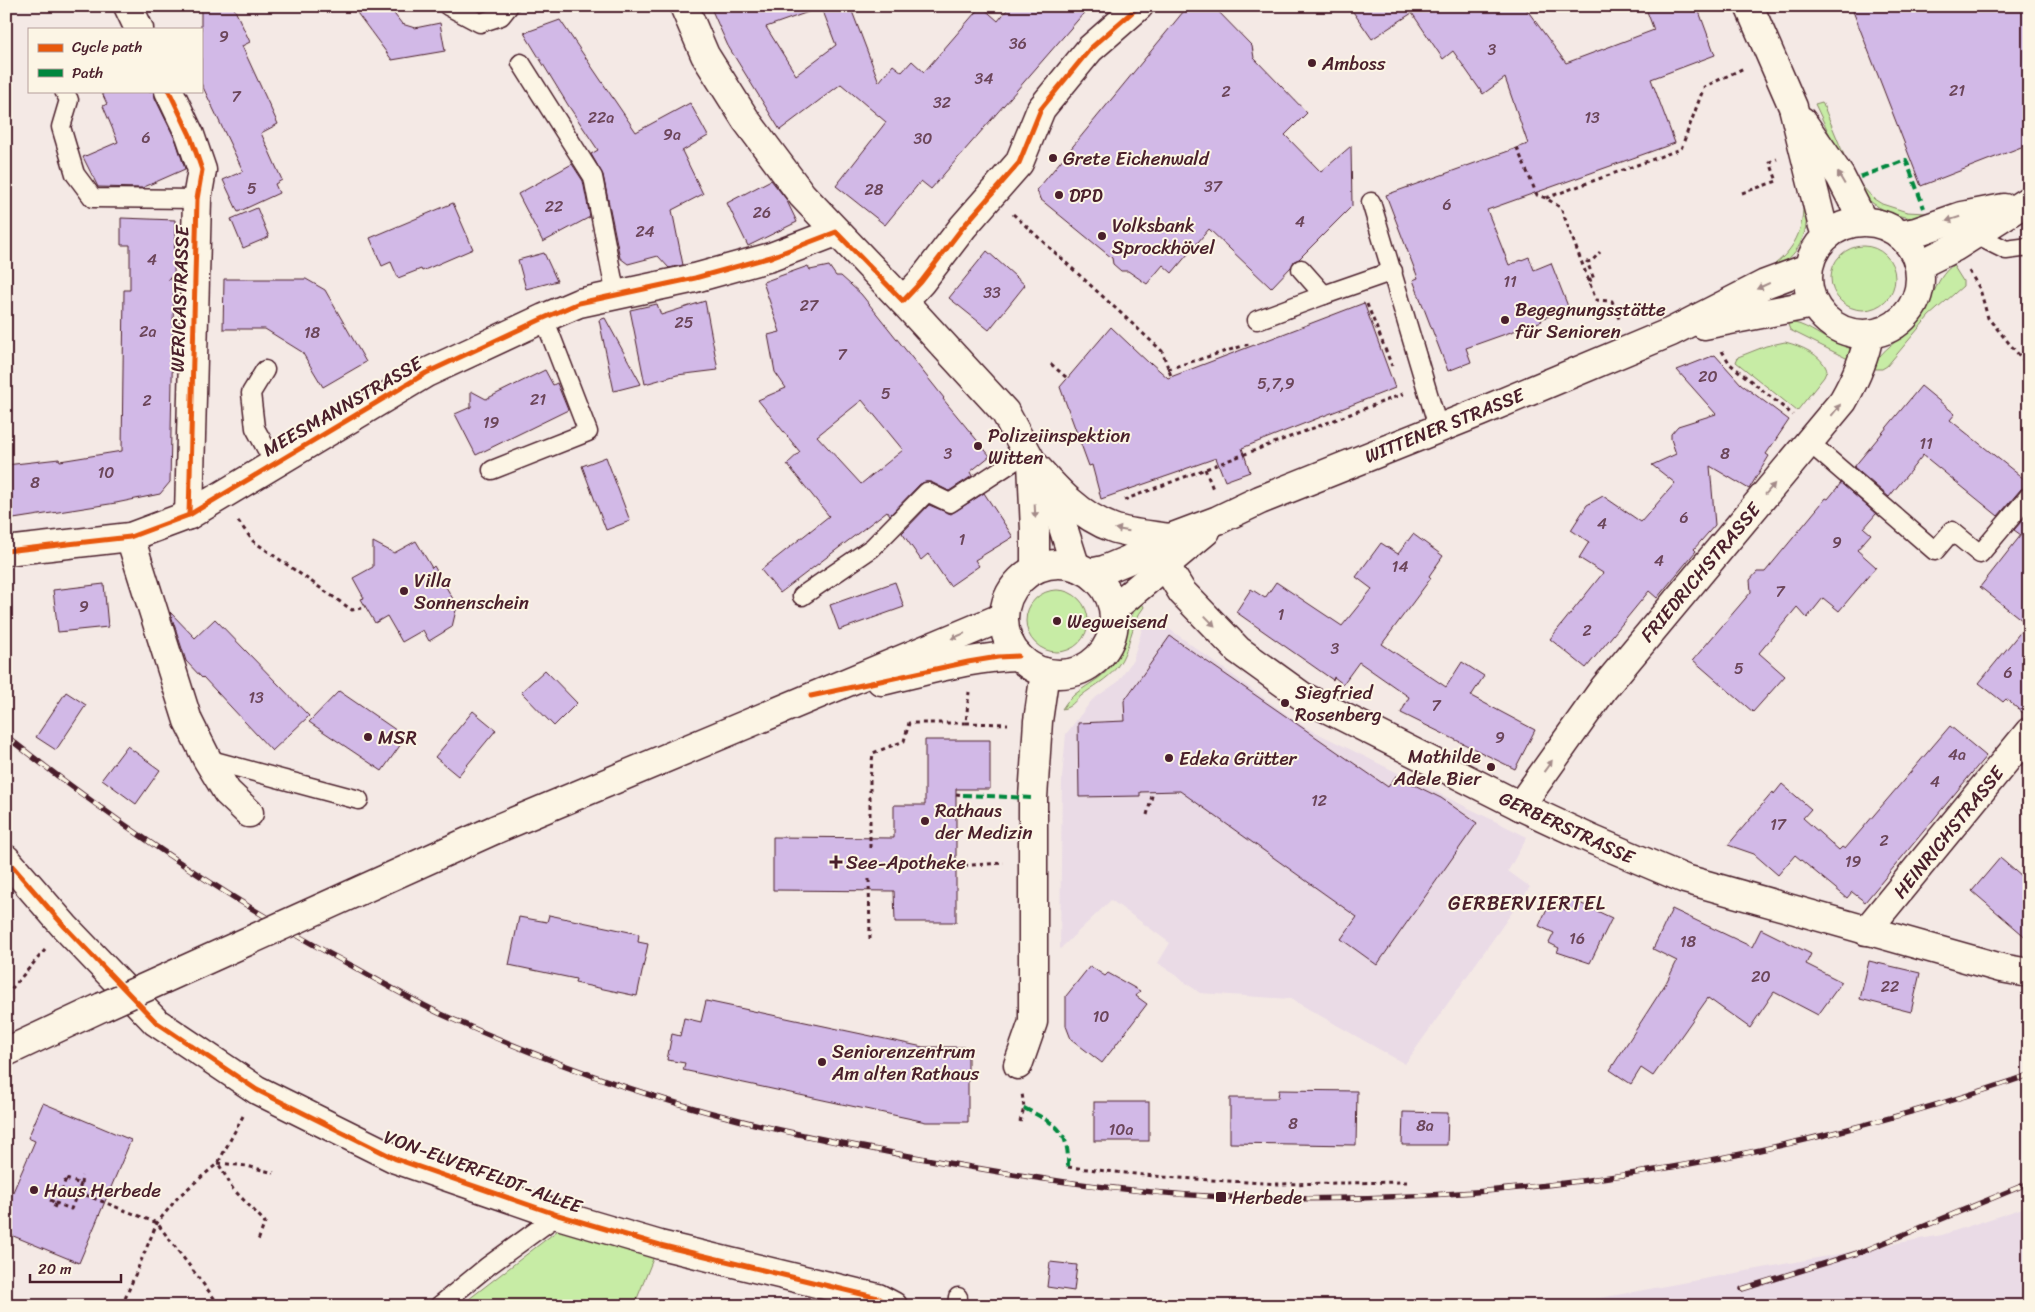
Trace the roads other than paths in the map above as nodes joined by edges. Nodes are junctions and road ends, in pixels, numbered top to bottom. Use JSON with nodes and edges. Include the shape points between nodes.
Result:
{"nodes":[{"id":1,"x":128,"y":6,"type":"edge"},
{"id":2,"x":448,"y":6,"type":"edge"},
{"id":3,"x":509,"y":6,"type":"edge"},
{"id":4,"x":684,"y":6,"type":"edge"},
{"id":5,"x":1139,"y":6,"type":"edge"},
{"id":6,"x":1749,"y":6,"type":"edge"},
{"id":7,"x":139,"y":28,"type":"edge"},
{"id":8,"x":521,"y":63,"type":"dead end"},
{"id":9,"x":65,"y":92,"type":"edge"},
{"id":10,"x":169,"y":92,"type":"edge"},
{"id":11,"x":1793,"y":107,"type":"junction"},
{"id":12,"x":197,"y":199,"type":"junction"},
{"id":13,"x":1371,"y":202,"type":"dead end"},
{"id":14,"x":2023,"y":202,"type":"edge"},
{"id":15,"x":1863,"y":221,"type":"junction"},
{"id":16,"x":836,"y":232,"type":"junction"},
{"id":17,"x":1826,"y":234,"type":"junction"},
{"id":18,"x":1974,"y":234,"type":"junction"},
{"id":19,"x":1901,"y":235,"type":"junction"},
{"id":20,"x":2029,"y":247,"type":"edge"},
{"id":21,"x":1919,"y":265,"type":"junction"},
{"id":22,"x":1808,"y":268,"type":"junction"},
{"id":23,"x":1301,"y":269,"type":"dead end"},
{"id":24,"x":1393,"y":271,"type":"junction"},
{"id":25,"x":1324,"y":295,"type":"junction"},
{"id":26,"x":616,"y":296,"type":"junction"},
{"id":27,"x":903,"y":301,"type":"junction"},
{"id":28,"x":1814,"y":304,"type":"junction"},
{"id":29,"x":544,"y":318,"type":"junction"},
{"id":30,"x":1256,"y":320,"type":"dead end"},
{"id":31,"x":1671,"y":332,"type":"junction"},
{"id":32,"x":1869,"y":334,"type":"junction"},
{"id":33,"x":265,"y":370,"type":"dead end"},
{"id":34,"x":1438,"y":427,"type":"junction"},
{"id":35,"x":1813,"y":439,"type":"junction"},
{"id":36,"x":274,"y":463,"type":"junction"},
{"id":37,"x":1036,"y":465,"type":"junction"},
{"id":38,"x":492,"y":470,"type":"dead end"},
{"id":39,"x":2029,"y":496,"type":"edge"},
{"id":40,"x":189,"y":515,"type":"junction"},
{"id":41,"x":1218,"y":520,"type":"junction"},
{"id":42,"x":130,"y":537,"type":"junction"},
{"id":43,"x":1170,"y":538,"type":"junction"},
{"id":44,"x":6,"y":551,"type":"edge"},
{"id":45,"x":1166,"y":566,"type":"junction"},
{"id":46,"x":1035,"y":569,"type":"junction"},
{"id":47,"x":1083,"y":569,"type":"junction"},
{"id":48,"x":802,"y":596,"type":"dead end"},
{"id":49,"x":1114,"y":608,"type":"junction"},
{"id":50,"x":1003,"y":617,"type":"junction"},
{"id":51,"x":1018,"y":656,"type":"junction"},
{"id":52,"x":1045,"y":672,"type":"junction"},
{"id":53,"x":811,"y":696,"type":"junction"},
{"id":54,"x":2029,"y":732,"type":"edge"},
{"id":55,"x":207,"y":759,"type":"junction"},
{"id":56,"x":360,"y":800,"type":"dead end"},
{"id":57,"x":1520,"y":806,"type":"junction"},
{"id":58,"x":249,"y":813,"type":"dead end"},
{"id":59,"x":6,"y":859,"type":"edge"},
{"id":60,"x":1866,"y":931,"type":"junction"},
{"id":61,"x":2029,"y":973,"type":"edge"},
{"id":62,"x":6,"y":1052,"type":"edge"},
{"id":63,"x":1018,"y":1065,"type":"dead end"},
{"id":64,"x":558,"y":1215,"type":"junction"},
{"id":65,"x":440,"y":1306,"type":"edge"},
{"id":66,"x":893,"y":1306,"type":"edge"}],
"edges":[{"from":1,"to":7,"type":"street"},
{"from":2,"to":3,"type":"lane","via":[[480,23],[501,16]]},
{"from":4,"to":16,"type":"street","via":[[705,56],[746,120],[802,195]]},
{"from":5,"to":27,"type":"street","via":[[1090,50],[1041,109],[1019,163]]},
{"from":6,"to":11,"type":"street"},
{"from":8,"to":26,"type":"lane","via":[[593,177]]},
{"from":9,"to":12,"type":"lane","via":[[69,100],[61,127],[75,174],[93,198]]},
{"from":10,"to":12,"type":"street","name":"WERICASTRASSE","via":[[202,170]]},
{"from":15,"to":11,"type":"street","one_way":true,"via":[[1840,176]]},
{"from":11,"to":17,"type":"street"},
{"from":12,"to":40,"type":"street","name":"WERICASTRASSE"},
{"from":13,"to":24,"type":"lane"},
{"from":14,"to":18,"type":"street"},
{"from":14,"to":19,"type":"street","one_way":true},
{"from":15,"to":17,"type":"street","via":[[1843,225]]},
{"from":15,"to":19,"type":"street","via":[[1883,224]]},
{"from":16,"to":26,"type":"street","name":"MEESMANNSTRASSE","via":[[771,257]]},
{"from":16,"to":27,"type":"street"},
{"from":17,"to":22,"type":"street","via":[[1814,250]]},
{"from":18,"to":20,"type":"lane","via":[[2006,250]]},
{"from":18,"to":21,"type":"street"},
{"from":19,"to":21,"type":"street","via":[[1913,249]]},
{"from":21,"to":32,"type":"street","via":[[1920,285],[1915,303],[1904,318],[1888,329]]},
{"from":22,"to":28,"type":"street","via":[[1808,286]]},
{"from":22,"to":31,"type":"street","name":"WITTENER STRASSE","one_way":true,"via":[[1765,284]]},
{"from":23,"to":25,"type":"lane"},
{"from":24,"to":25,"type":"lane"},
{"from":24,"to":34,"type":"lane"},
{"from":25,"to":30,"type":"lane"},
{"from":26,"to":29,"type":"street","name":"MEESMANNSTRASSE","via":[[579,303]]},
{"from":27,"to":37,"type":"street","via":[[1005,412]]},
{"from":28,"to":31,"type":"street","name":"WITTENER STRASSE"},
{"from":28,"to":32,"type":"street","via":[[1823,317],[1837,327],[1852,333]]},
{"from":29,"to":36,"type":"street","name":"MEESMANNSTRASSE","via":[[426,373]]},
{"from":29,"to":38,"type":"lane","via":[[588,432]]},
{"from":31,"to":34,"type":"street","name":"WITTENER STRASSE"},
{"from":35,"to":32,"type":"street","name":"FRIEDRICHSTRASSE","one_way":true,"via":[[1843,401],[1858,373]]},
{"from":33,"to":36,"type":"lane","via":[[251,393],[255,428]]},
{"from":34,"to":41,"type":"street","name":"WITTENER STRASSE"},
{"from":35,"to":39,"type":"lane","via":[[1935,551],[1952,531],[1980,554]]},
{"from":57,"to":35,"type":"street","name":"FRIEDRICHSTRASSE","one_way":true,"via":[[1604,688]]},
{"from":36,"to":40,"type":"street","name":"MEESMANNSTRASSE"},
{"from":43,"to":37,"type":"street","one_way":true,"via":[[1114,528],[1088,517]]},
{"from":37,"to":46,"type":"street","one_way":true},
{"from":37,"to":47,"type":"street"},
{"from":37,"to":48,"type":"lane","via":[[950,503],[927,492],[872,548]]},
{"from":40,"to":42,"type":"street","name":"MEESMANNSTRASSE"},
{"from":41,"to":43,"type":"street","name":"WITTENER STRASSE"},
{"from":41,"to":45,"type":"street","name":"WITTENER STRASSE"},
{"from":42,"to":44,"type":"street","name":"MEESMANNSTRASSE"},
{"from":42,"to":55,"type":"street","via":[[188,721]]},
{"from":43,"to":47,"type":"street","name":"WITTENER STRASSE","via":[[1104,570]]},
{"from":45,"to":49,"type":"street","name":"WITTENER STRASSE"},
{"from":45,"to":57,"type":"street","name":"GERBERSTRASSE","one_way":true,"via":[[1182,592],[1238,650],[1302,696]]},
{"from":46,"to":47,"type":"street","via":[[1056,563]]},
{"from":46,"to":50,"type":"street","via":[[1013,587]]},
{"from":47,"to":49,"type":"street","via":[[1107,591]]},
{"from":49,"to":52,"type":"street","via":[[1114,627],[1108,644],[1097,659],[1082,669],[1064,674]]},
{"from":50,"to":51,"type":"street","via":[[1007,638]]},
{"from":50,"to":53,"type":"street","one_way":true},
{"from":51,"to":52,"type":"street"},
{"from":51,"to":53,"type":"street","via":[[968,662]]},
{"from":52,"to":63,"type":"street","via":[[1033,798],[1033,1022]]},
{"from":53,"to":62,"type":"street","bridge":true,"via":[[494,830]]},
{"from":54,"to":60,"type":"street","name":"HEINRICHSTRASSE"},
{"from":55,"to":56,"type":"lane"},
{"from":55,"to":58,"type":"street","via":[[227,792]]},
{"from":57,"to":60,"type":"street","name":"GERBERSTRASSE","via":[[1685,879]]},
{"from":59,"to":64,"type":"street","name":"VON-ELVERFELDT-ALLEE","via":[[65,927],[156,1022],[257,1090],[396,1159]]},
{"from":60,"to":61,"type":"street","name":"GERBERSTRASSE"},
{"from":64,"to":65,"type":"lane"},
{"from":64,"to":66,"type":"street","name":"VON-ELVERFELDT-ALLEE","via":[[660,1246],[878,1298]]}]}
